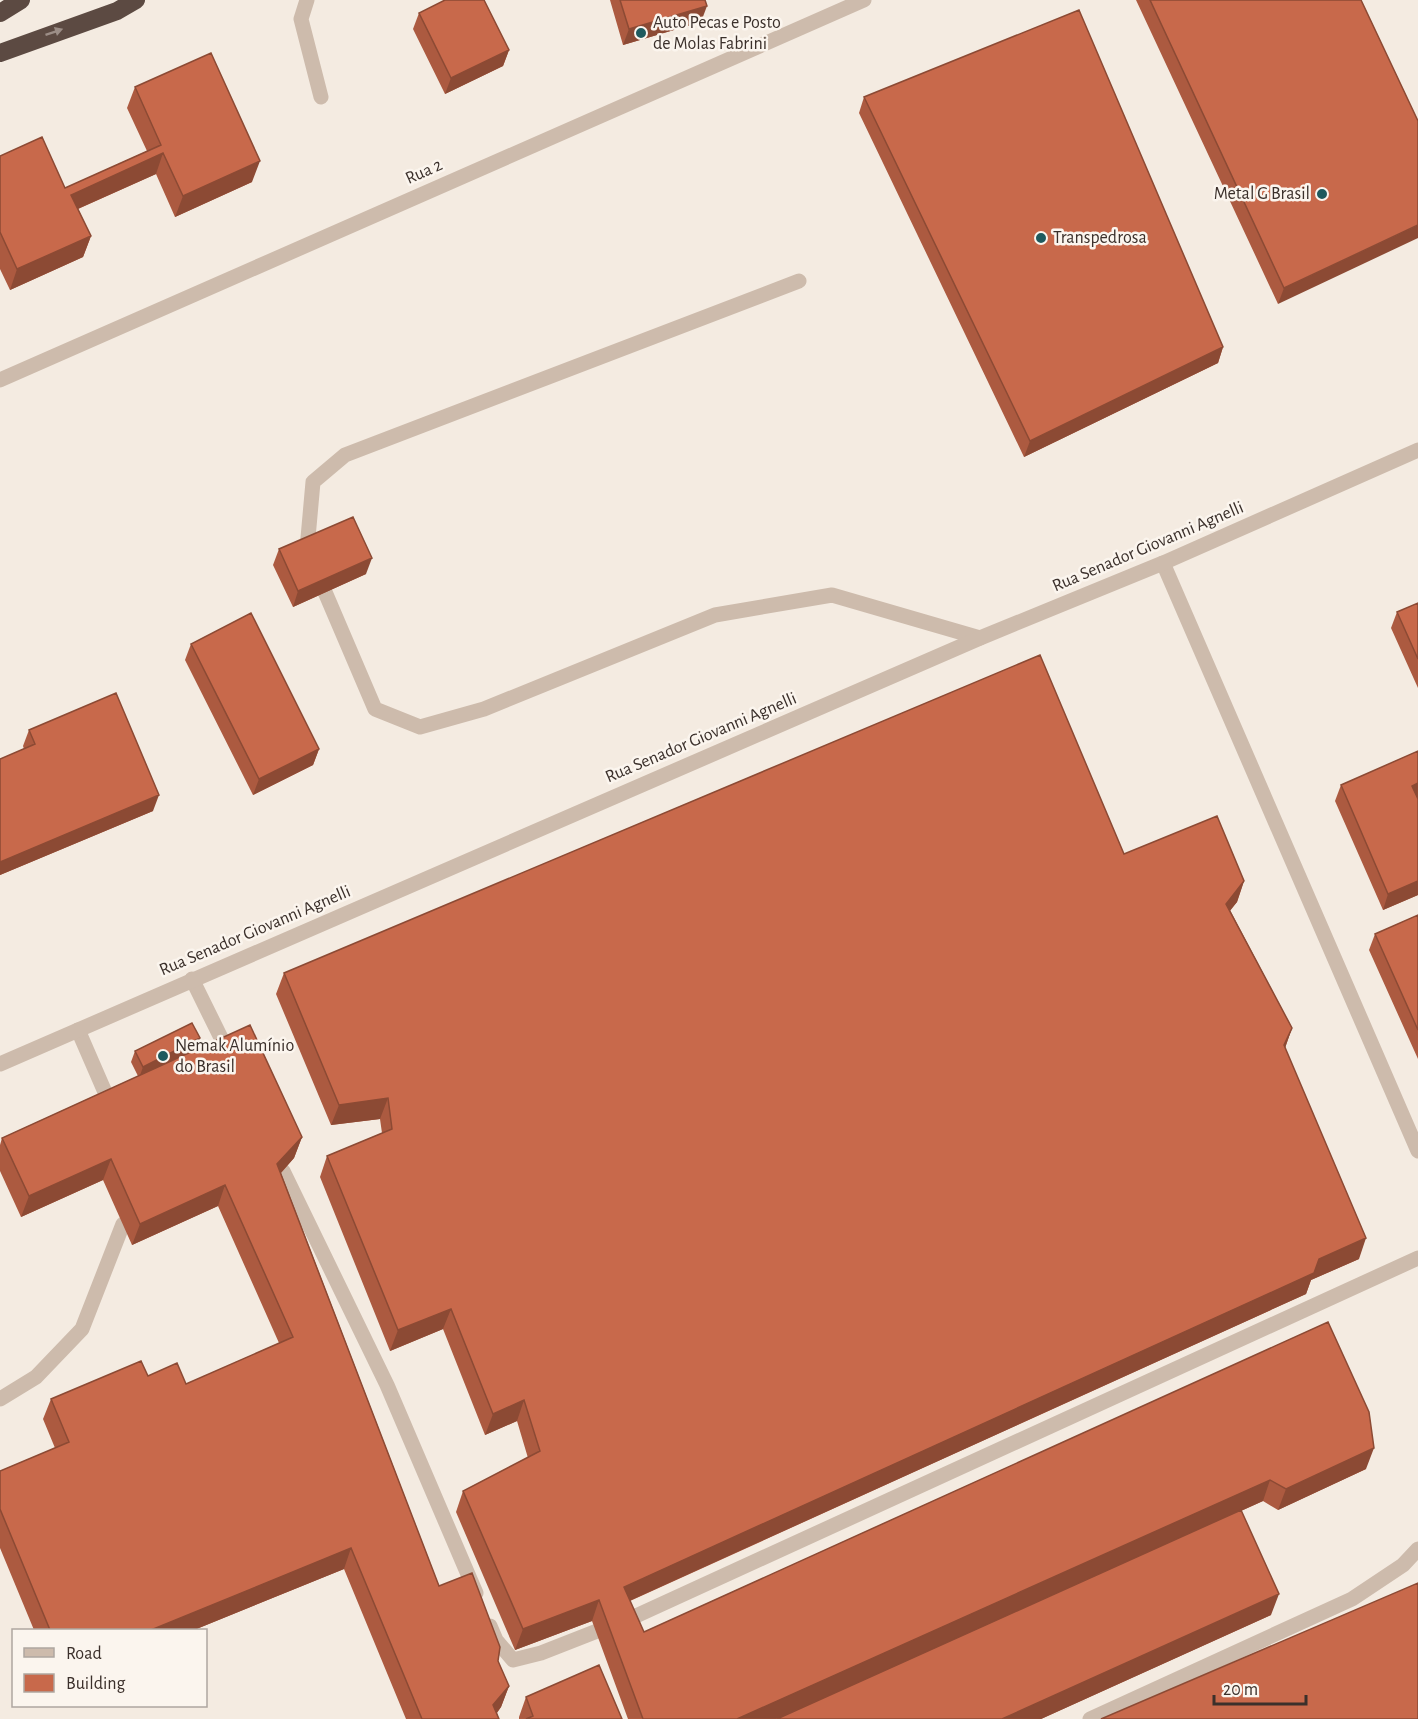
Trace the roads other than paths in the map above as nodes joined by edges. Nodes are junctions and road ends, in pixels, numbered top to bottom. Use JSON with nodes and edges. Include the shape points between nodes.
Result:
{"nodes":[{"id":1,"x":21,"y":0,"type":"edge"},
{"id":2,"x":136,"y":0,"type":"edge"},
{"id":3,"x":307,"y":0,"type":"edge"},
{"id":4,"x":864,"y":0,"type":"edge"},
{"id":5,"x":0,"y":13,"type":"edge"},
{"id":6,"x":0,"y":53,"type":"edge"},
{"id":7,"x":321,"y":97,"type":"dead end"},
{"id":8,"x":799,"y":281,"type":"dead end"},
{"id":9,"x":0,"y":380,"type":"edge"},
{"id":10,"x":1418,"y":450,"type":"edge"},
{"id":11,"x":308,"y":549,"type":"edge"},
{"id":12,"x":1163,"y":563,"type":"junction"},
{"id":13,"x":326,"y":592,"type":"edge"},
{"id":14,"x":980,"y":638,"type":"junction"},
{"id":15,"x":192,"y":980,"type":"junction"},
{"id":16,"x":78,"y":1029,"type":"junction"},
{"id":17,"x":228,"y":1052,"type":"edge"},
{"id":18,"x":0,"y":1064,"type":"edge"},
{"id":19,"x":111,"y":1106,"type":"edge"},
{"id":20,"x":1418,"y":1151,"type":"edge"},
{"id":21,"x":283,"y":1171,"type":"edge"},
{"id":22,"x":123,"y":1224,"type":"dead end"},
{"id":23,"x":1418,"y":1258,"type":"edge"},
{"id":24,"x":0,"y":1399,"type":"edge"},
{"id":25,"x":1418,"y":1549,"type":"edge"},
{"id":26,"x":1090,"y":1719,"type":"edge"}],
"edges":[{"from":1,"to":5,"type":"highway"},
{"from":6,"to":2,"type":"highway","one_way":true,"via":[[117,11]]},
{"from":3,"to":7,"type":"street","via":[[301,19]]},
{"from":4,"to":9,"type":"street","name":"Rua 2"},
{"from":8,"to":11,"type":"street","via":[[345,455],[313,482]]},
{"from":10,"to":12,"type":"street","name":"Rua Senador Giovanni Agnelli"},
{"from":12,"to":14,"type":"street","name":"Rua Senador Giovanni Agnelli"},
{"from":12,"to":20,"type":"street"},
{"from":13,"to":14,"type":"street","via":[[375,709],[420,728],[484,709],[714,615],[832,595]]},
{"from":14,"to":15,"type":"street","name":"Rua Senador Giovanni Agnelli"},
{"from":15,"to":16,"type":"street","name":"Rua Senador Giovanni Agnelli"},
{"from":15,"to":17,"type":"street"},
{"from":16,"to":18,"type":"street","name":"Rua Senador Giovanni Agnelli"},
{"from":16,"to":19,"type":"street"},
{"from":21,"to":23,"type":"street","via":[[387,1385],[496,1640],[513,1660],[541,1653],[638,1614]]},
{"from":22,"to":24,"type":"street","via":[[82,1329],[36,1377]]},
{"from":25,"to":26,"type":"street","via":[[1403,1565],[1353,1599]]}]}
